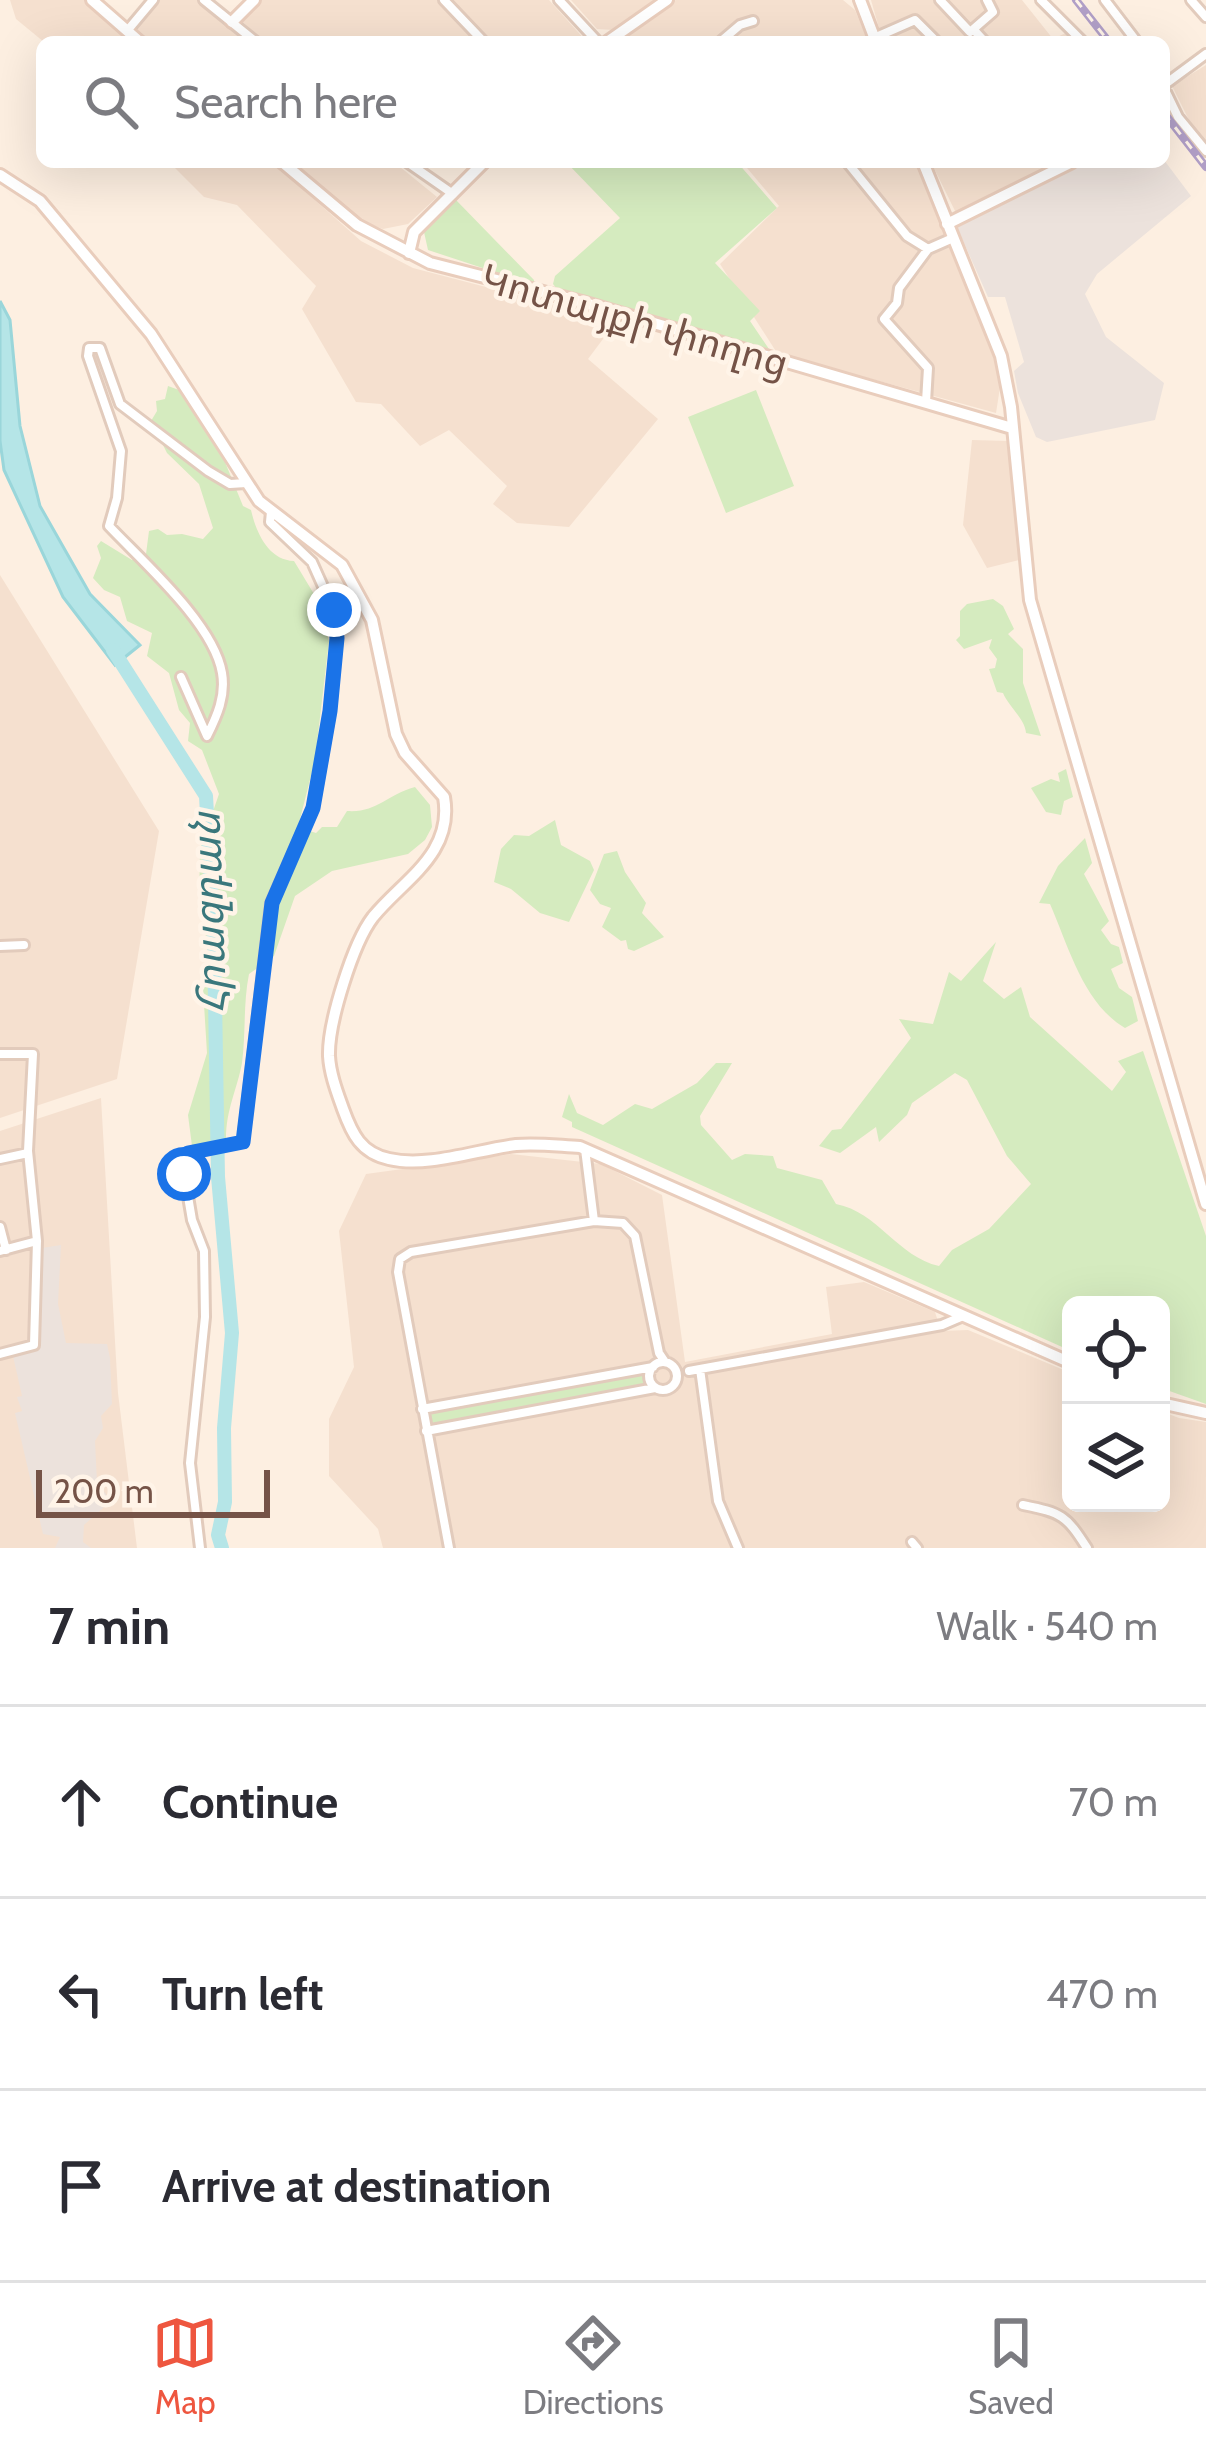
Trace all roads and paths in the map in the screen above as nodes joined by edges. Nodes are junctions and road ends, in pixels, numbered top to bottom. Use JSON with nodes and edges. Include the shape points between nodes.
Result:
{"nodes":[{"id":1,"x":92,"y":0,"type":"edge"},
{"id":2,"x":153,"y":0,"type":"edge"},
{"id":3,"x":204,"y":0,"type":"edge"},
{"id":4,"x":254,"y":0,"type":"edge"},
{"id":5,"x":443,"y":0,"type":"edge"},
{"id":6,"x":559,"y":0,"type":"edge"},
{"id":7,"x":667,"y":0,"type":"edge"},
{"id":8,"x":860,"y":0,"type":"edge"},
{"id":9,"x":940,"y":0,"type":"edge"},
{"id":10,"x":987,"y":0,"type":"edge"},
{"id":11,"x":1041,"y":0,"type":"edge"},
{"id":12,"x":1105,"y":0,"type":"edge"},
{"id":13,"x":1191,"y":0,"type":"edge"},
{"id":14,"x":1206,"y":17,"type":"edge"},
{"id":15,"x":753,"y":21,"type":"dead end"},
{"id":16,"x":232,"y":22,"type":"junction"},
{"id":17,"x":974,"y":30,"type":"junction"},
{"id":18,"x":127,"y":31,"type":"junction"},
{"id":19,"x":133,"y":36,"type":"edge"},
{"id":20,"x":249,"y":36,"type":"edge"},
{"id":21,"x":478,"y":36,"type":"edge"},
{"id":22,"x":597,"y":36,"type":"edge"},
{"id":23,"x":612,"y":36,"type":"edge"},
{"id":24,"x":728,"y":36,"type":"edge"},
{"id":25,"x":874,"y":36,"type":"edge"},
{"id":26,"x":883,"y":36,"type":"edge"},
{"id":27,"x":932,"y":36,"type":"edge"},
{"id":28,"x":980,"y":36,"type":"edge"},
{"id":29,"x":1076,"y":36,"type":"edge"},
{"id":30,"x":1132,"y":36,"type":"edge"},
{"id":31,"x":1206,"y":54,"type":"edge"},
{"id":32,"x":1170,"y":82,"type":"edge"},
{"id":33,"x":1170,"y":100,"type":"edge"},
{"id":34,"x":1206,"y":151,"type":"edge"},
{"id":35,"x":289,"y":168,"type":"edge"},
{"id":36,"x":416,"y":168,"type":"edge"},
{"id":37,"x":478,"y":168,"type":"edge"},
{"id":38,"x":852,"y":168,"type":"edge"},
{"id":39,"x":925,"y":168,"type":"edge"},
{"id":40,"x":1060,"y":168,"type":"edge"},
{"id":41,"x":0,"y":175,"type":"edge"},
{"id":42,"x":453,"y":194,"type":"junction"},
{"id":43,"x":947,"y":224,"type":"junction"},
{"id":44,"x":953,"y":238,"type":"junction"},
{"id":45,"x":928,"y":249,"type":"junction"},
{"id":46,"x":409,"y":254,"type":"junction"},
{"id":47,"x":926,"y":403,"type":"junction"},
{"id":48,"x":1012,"y":428,"type":"junction"},
{"id":49,"x":246,"y":483,"type":"junction"},
{"id":50,"x":271,"y":512,"type":"junction"},
{"id":51,"x":181,"y":677,"type":"dead end"},
{"id":52,"x":24,"y":945,"type":"dead end"},
{"id":53,"x":0,"y":946,"type":"edge"},
{"id":54,"x":0,"y":1054,"type":"edge"},
{"id":55,"x":585,"y":1149,"type":"junction"},
{"id":56,"x":28,"y":1153,"type":"junction"},
{"id":57,"x":0,"y":1159,"type":"edge"},
{"id":58,"x":1206,"y":1204,"type":"edge"},
{"id":59,"x":594,"y":1221,"type":"junction"},
{"id":60,"x":0,"y":1227,"type":"edge"},
{"id":61,"x":37,"y":1241,"type":"junction"},
{"id":62,"x":3,"y":1251,"type":"edge"},
{"id":63,"x":964,"y":1316,"type":"junction"},
{"id":64,"x":0,"y":1354,"type":"edge"},
{"id":65,"x":1062,"y":1359,"type":"edge"},
{"id":66,"x":658,"y":1361,"type":"junction"},
{"id":67,"x":655,"y":1388,"type":"junction"},
{"id":68,"x":1169,"y":1404,"type":"edge"},
{"id":69,"x":422,"y":1409,"type":"junction"},
{"id":70,"x":1206,"y":1413,"type":"edge"},
{"id":71,"x":426,"y":1432,"type":"junction"},
{"id":72,"x":1023,"y":1505,"type":"dead end"},
{"id":73,"x":200,"y":1548,"type":"edge"},
{"id":74,"x":449,"y":1548,"type":"edge"},
{"id":75,"x":738,"y":1548,"type":"edge"},
{"id":76,"x":1087,"y":1548,"type":"edge"}],
"edges":[{"from":1,"to":18,"type":"street"},
{"from":2,"to":18,"type":"street"},
{"from":3,"to":16,"type":"street"},
{"from":4,"to":16,"type":"street"},
{"from":5,"to":21,"type":"street"},
{"from":6,"to":22,"type":"street"},
{"from":7,"to":23,"type":"street"},
{"from":8,"to":25,"type":"street"},
{"from":9,"to":17,"type":"street","via":[[966,31]]},
{"from":10,"to":17,"type":"street","via":[[993,12]]},
{"from":11,"to":29,"type":"street"},
{"from":12,"to":30,"type":"street"},
{"from":13,"to":14,"type":"street"},
{"from":15,"to":24,"type":"street"},
{"from":16,"to":20,"type":"street"},
{"from":17,"to":28,"type":"street"},
{"from":18,"to":19,"type":"street"},
{"from":26,"to":27,"type":"street","via":[[915,20]]},
{"from":31,"to":32,"type":"street"},
{"from":33,"to":34,"type":"street"},
{"from":35,"to":46,"type":"street","name":"Կոտայքի փողոց","via":[[357,226]]},
{"from":36,"to":42,"type":"street"},
{"from":37,"to":42,"type":"street"},
{"from":38,"to":45,"type":"street","via":[[907,236]]},
{"from":39,"to":43,"type":"street"},
{"from":40,"to":43,"type":"street"},
{"from":41,"to":49,"type":"street","via":[[40,201],[151,334]]},
{"from":42,"to":46,"type":"street","via":[[414,232]]},
{"from":43,"to":44,"type":"street"},
{"from":44,"to":45,"type":"street"},
{"from":44,"to":48,"type":"street","via":[[1001,356]]},
{"from":45,"to":47,"type":"street","via":[[884,319],[928,368]]},
{"from":46,"to":47,"type":"street","name":"Կոտայքի փողոց"},
{"from":47,"to":48,"type":"street","name":"Կոտայքի փողոց"},
{"from":48,"to":58,"type":"street","via":[[1030,600]]},
{"from":49,"to":50,"type":"street"},
{"from":49,"to":51,"type":"street","via":[[219,478],[121,404],[100,348],[89,348],[121,451],[110,526],[202,628],[222,672],[220,709],[207,736]]},
{"from":50,"to":55,"type":"street","via":[[354,582],[372,620],[396,734],[446,811],[436,849],[362,936],[332,1029],[329,1055],[352,1135],[366,1151],[404,1162],[522,1144]]},
{"from":50,"to":73,"type":"street","via":[[270,522],[325,585],[337,638],[313,808],[272,903],[243,1142],[188,1153],[184,1174],[204,1252],[190,1463]]},
{"from":52,"to":53,"type":"street"},
{"from":54,"to":56,"type":"street","via":[[33,1054]]},
{"from":55,"to":59,"type":"street"},
{"from":55,"to":63,"type":"street"},
{"from":56,"to":57,"type":"street"},
{"from":56,"to":61,"type":"street"},
{"from":59,"to":66,"type":"street","via":[[623,1223],[635,1236]]},
{"from":59,"to":69,"type":"street","via":[[400,1259]]},
{"from":60,"to":62,"type":"street"},
{"from":61,"to":62,"type":"street"},
{"from":61,"to":64,"type":"street","via":[[34,1345]]},
{"from":63,"to":65,"type":"street"},
{"from":63,"to":75,"type":"street","via":[[694,1370],[718,1501]]},
{"from":66,"to":67,"type":"street","via":[[649,1376]]},
{"from":66,"to":67,"type":"street","via":[[675,1369],[675,1383]]},
{"from":66,"to":69,"type":"street"},
{"from":67,"to":71,"type":"street"},
{"from":68,"to":70,"type":"street"},
{"from":69,"to":71,"type":"street"},
{"from":71,"to":74,"type":"street"},
{"from":72,"to":76,"type":"street","via":[[1059,1512]]}]}
